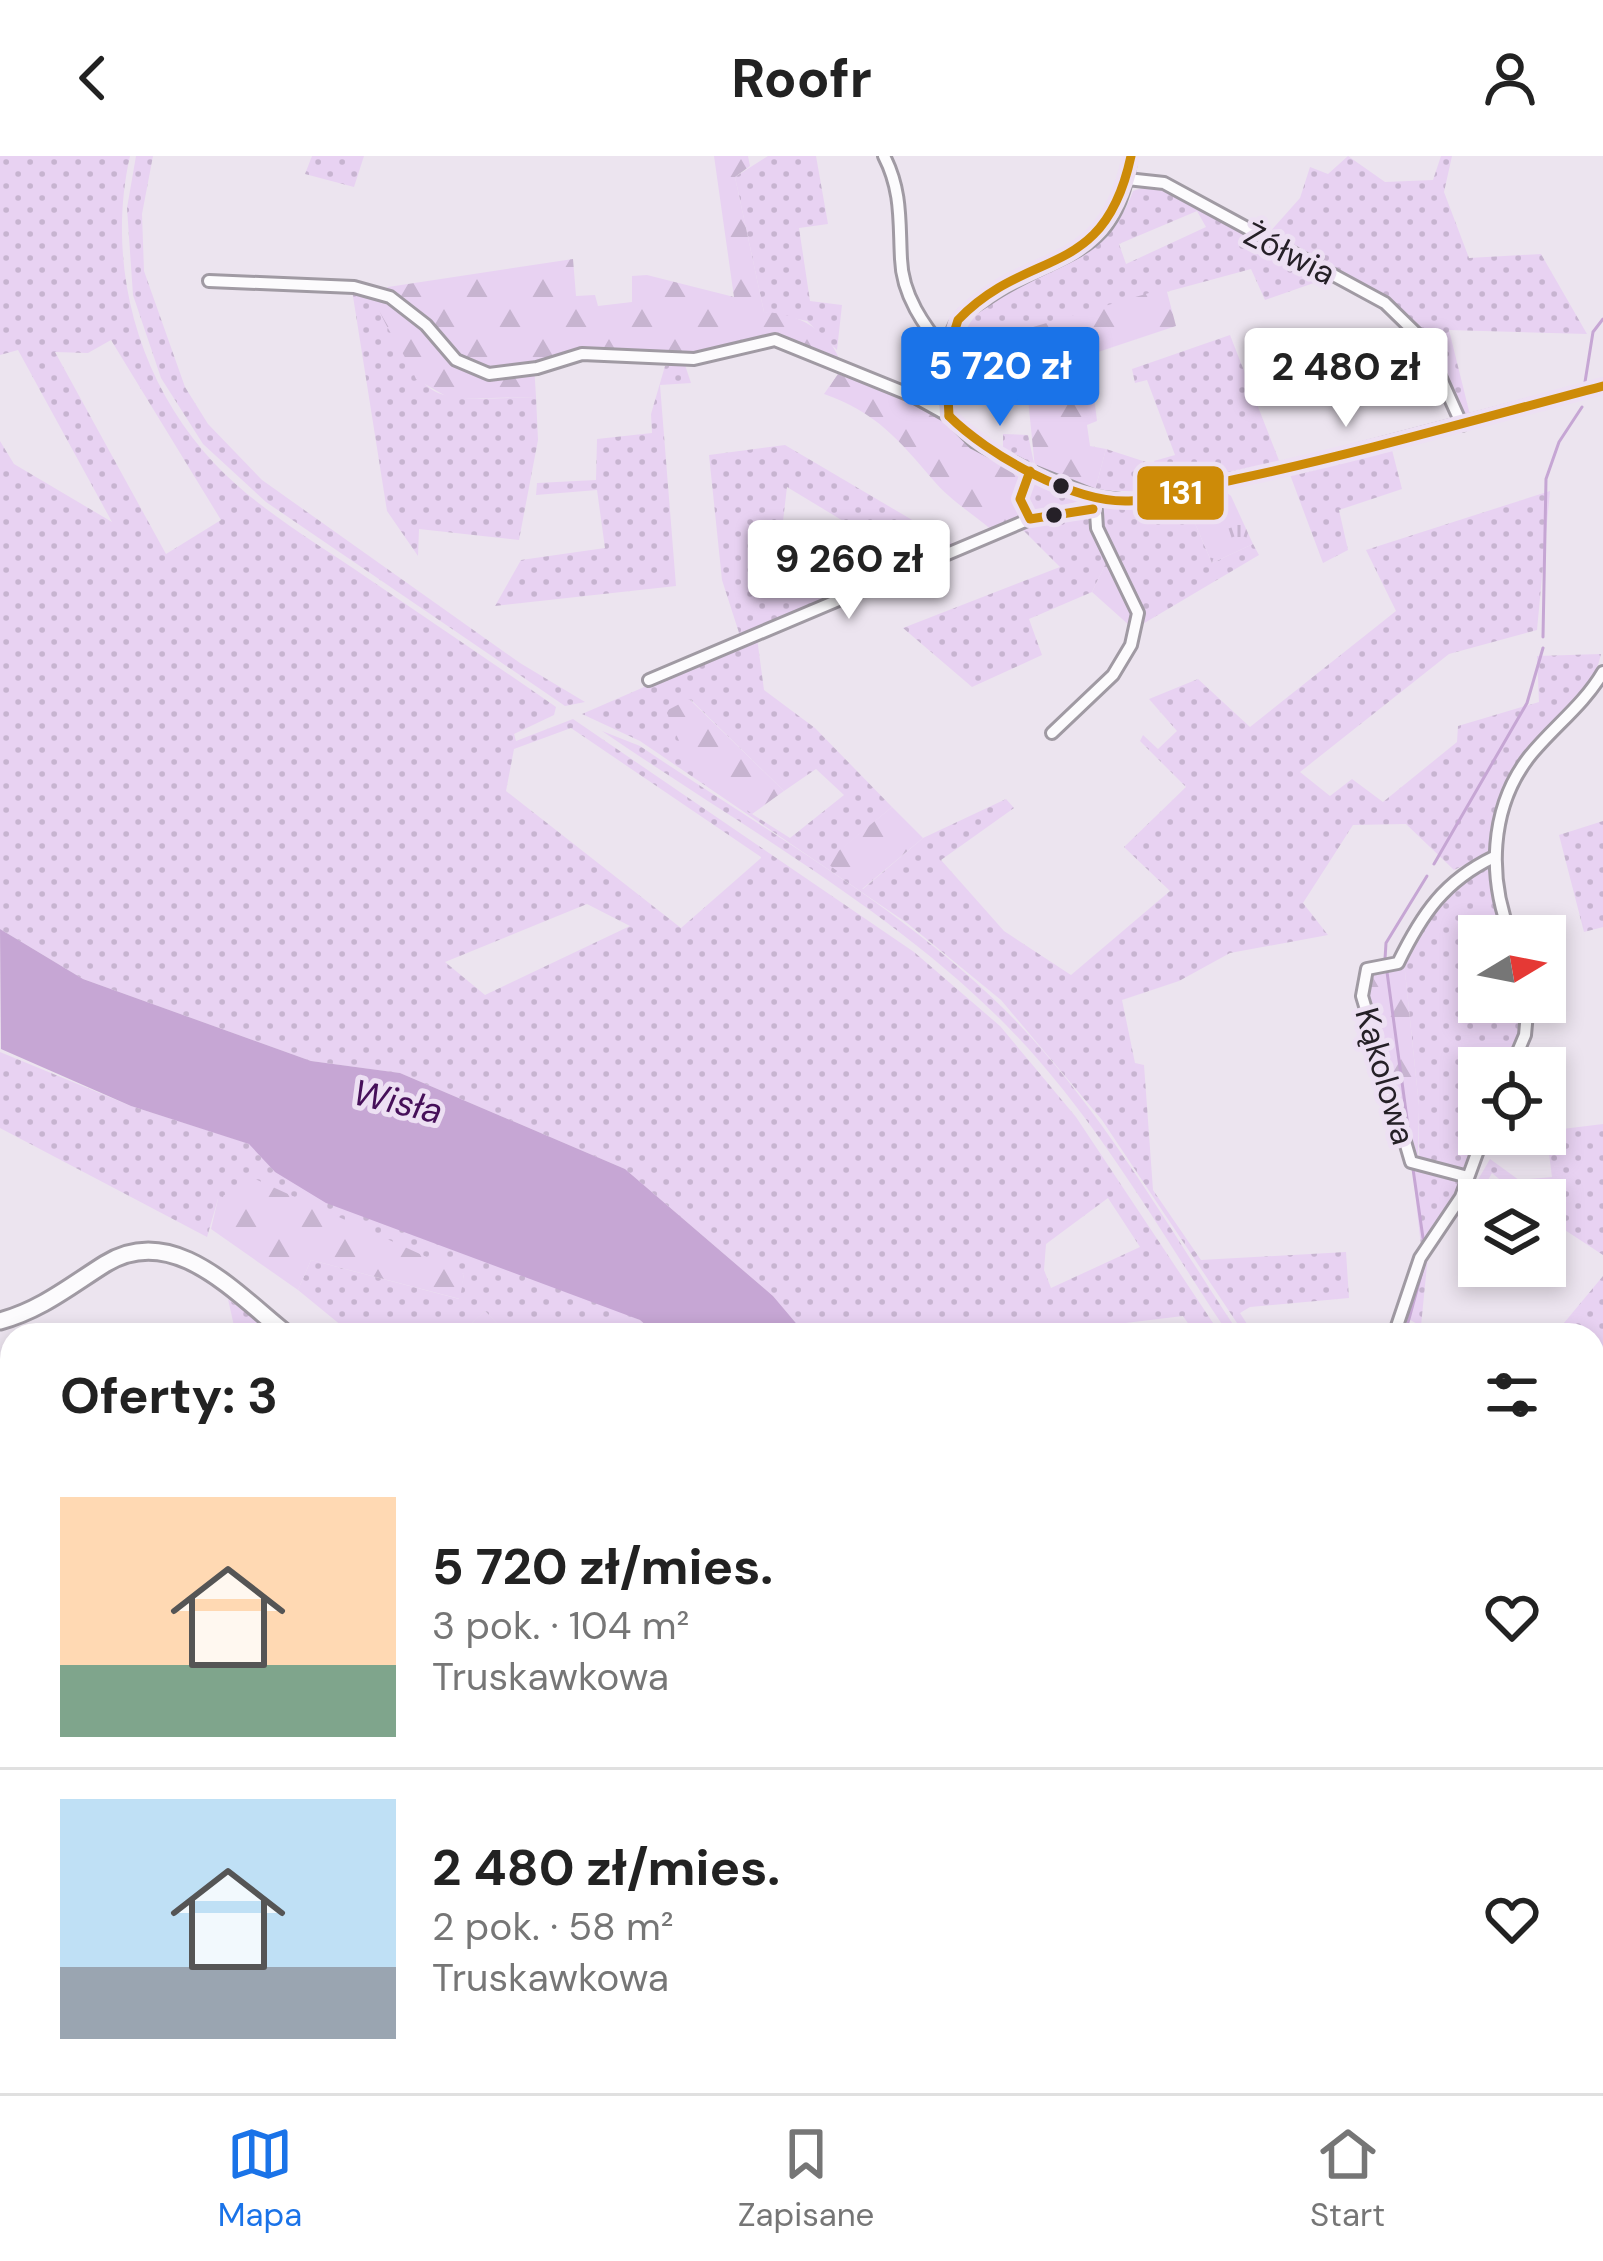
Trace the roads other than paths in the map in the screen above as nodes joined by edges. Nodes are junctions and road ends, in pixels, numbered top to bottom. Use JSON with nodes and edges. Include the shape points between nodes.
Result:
{"nodes":[{"id":1,"x":884,"y":156,"type":"edge"},
{"id":2,"x":1131,"y":156,"type":"edge"},
{"id":3,"x":1127,"y":179,"type":"junction"},
{"id":4,"x":209,"y":281,"type":"dead end"},
{"id":5,"x":946,"y":352,"type":"junction"},
{"id":6,"x":1603,"y":386,"type":"edge"},
{"id":7,"x":949,"y":416,"type":"junction"},
{"id":8,"x":1462,"y":425,"type":"junction"},
{"id":9,"x":1030,"y":471,"type":"junction"},
{"id":10,"x":1094,"y":503,"type":"junction"},
{"id":11,"x":1030,"y":519,"type":"junction"},
{"id":12,"x":1603,"y":672,"type":"edge"},
{"id":13,"x":649,"y":680,"type":"dead end"},
{"id":14,"x":1599,"y":685,"type":"edge"},
{"id":15,"x":1052,"y":734,"type":"dead end"},
{"id":16,"x":1494,"y":857,"type":"junction"},
{"id":17,"x":1502,"y":915,"type":"edge"},
{"id":18,"x":1476,"y":1155,"type":"edge"},
{"id":19,"x":1468,"y":1177,"type":"junction"},
{"id":20,"x":0,"y":1321,"type":"edge"},
{"id":21,"x":272,"y":1323,"type":"edge"},
{"id":22,"x":1398,"y":1323,"type":"edge"}],
"edges":[{"from":1,"to":5,"type":"street","via":[[899,194],[900,262],[910,298]]},
{"from":2,"to":3,"type":"street"},
{"from":3,"to":5,"type":"street","via":[[1113,223],[963,315]]},
{"from":3,"to":8,"type":"street","name":"Żółwia","via":[[1164,183],[1385,303],[1424,341]]},
{"from":4,"to":7,"type":"street","via":[[390,296],[456,360],[489,374],[582,354],[694,359],[775,340]]},
{"from":5,"to":7,"type":"street"},
{"from":6,"to":8,"type":"street"},
{"from":7,"to":9,"type":"street","via":[[975,442]]},
{"from":8,"to":10,"type":"street","via":[[1154,499]]},
{"from":9,"to":10,"type":"street"},
{"from":9,"to":11,"type":"street","via":[[1020,500]]},
{"from":10,"to":11,"type":"street"},
{"from":10,"to":15,"type":"street","via":[[1138,613],[1114,675]]},
{"from":11,"to":13,"type":"street"},
{"from":12,"to":14,"type":"street"},
{"from":14,"to":16,"type":"street","via":[[1528,758]]},
{"from":16,"to":17,"type":"street"},
{"from":16,"to":19,"type":"street","name":"Kąkolowa","via":[[1439,892],[1398,963],[1367,969],[1362,996],[1407,1156]]},
{"from":18,"to":19,"type":"street"},
{"from":19,"to":22,"type":"street","via":[[1420,1258]]},
{"from":20,"to":21,"type":"street","via":[[48,1303],[124,1254],[150,1249],[194,1263]]}]}
